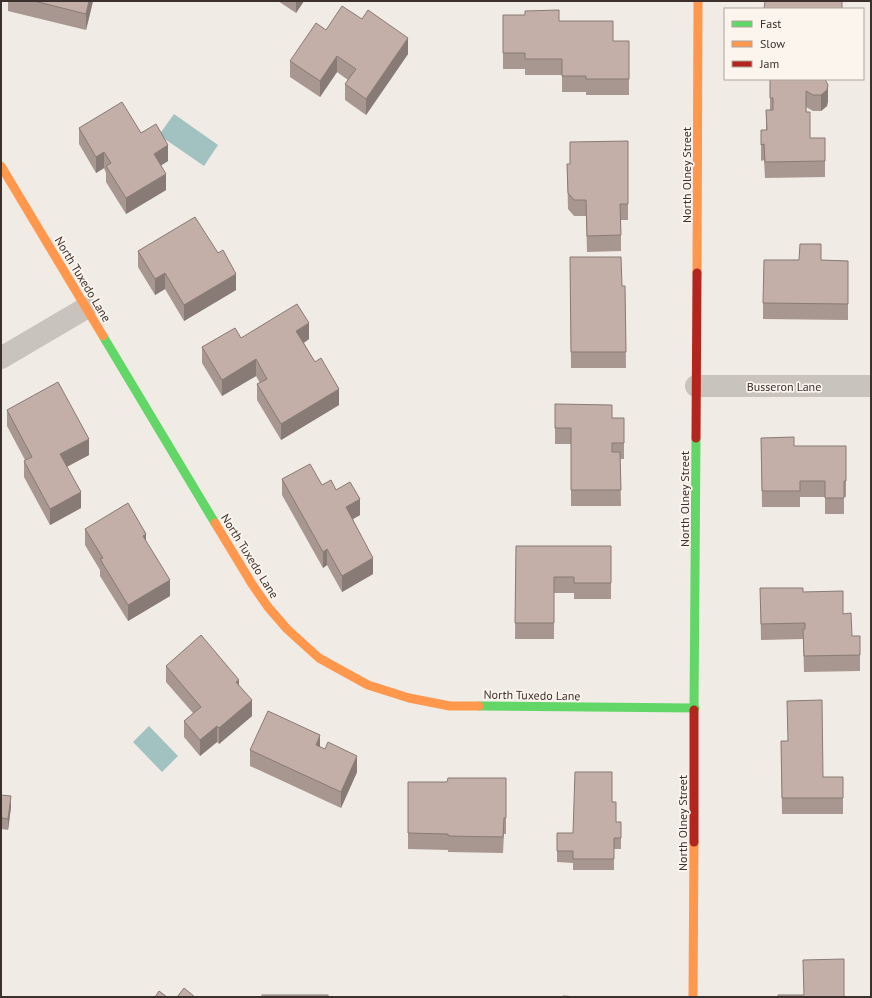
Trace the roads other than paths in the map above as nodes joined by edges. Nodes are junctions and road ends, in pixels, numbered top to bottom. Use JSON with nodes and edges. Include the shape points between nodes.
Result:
{"nodes":[{"id":1,"x":698,"y":1,"type":"edge"},
{"id":2,"x":1,"y":166,"type":"edge"},
{"id":3,"x":86,"y":308,"type":"junction"},
{"id":4,"x":1,"y":358,"type":"edge"},
{"id":5,"x":696,"y":386,"type":"junction"},
{"id":6,"x":871,"y":386,"type":"edge"},
{"id":7,"x":695,"y":708,"type":"junction"},
{"id":8,"x":693,"y":997,"type":"edge"}],
"edges":[{"from":1,"to":5,"type":"street","name":"North Olney Street"},
{"from":2,"to":3,"type":"street","name":"North Tuxedo Lane"},
{"from":3,"to":4,"type":"street"},
{"from":3,"to":7,"type":"street","name":"North Tuxedo Lane","via":[[256,590],[287,629],[319,658],[368,685],[409,698],[450,706]]},
{"from":5,"to":6,"type":"street","name":"Busseron Lane"},
{"from":5,"to":7,"type":"street","name":"North Olney Street"},
{"from":7,"to":8,"type":"street","name":"North Olney Street"}]}
